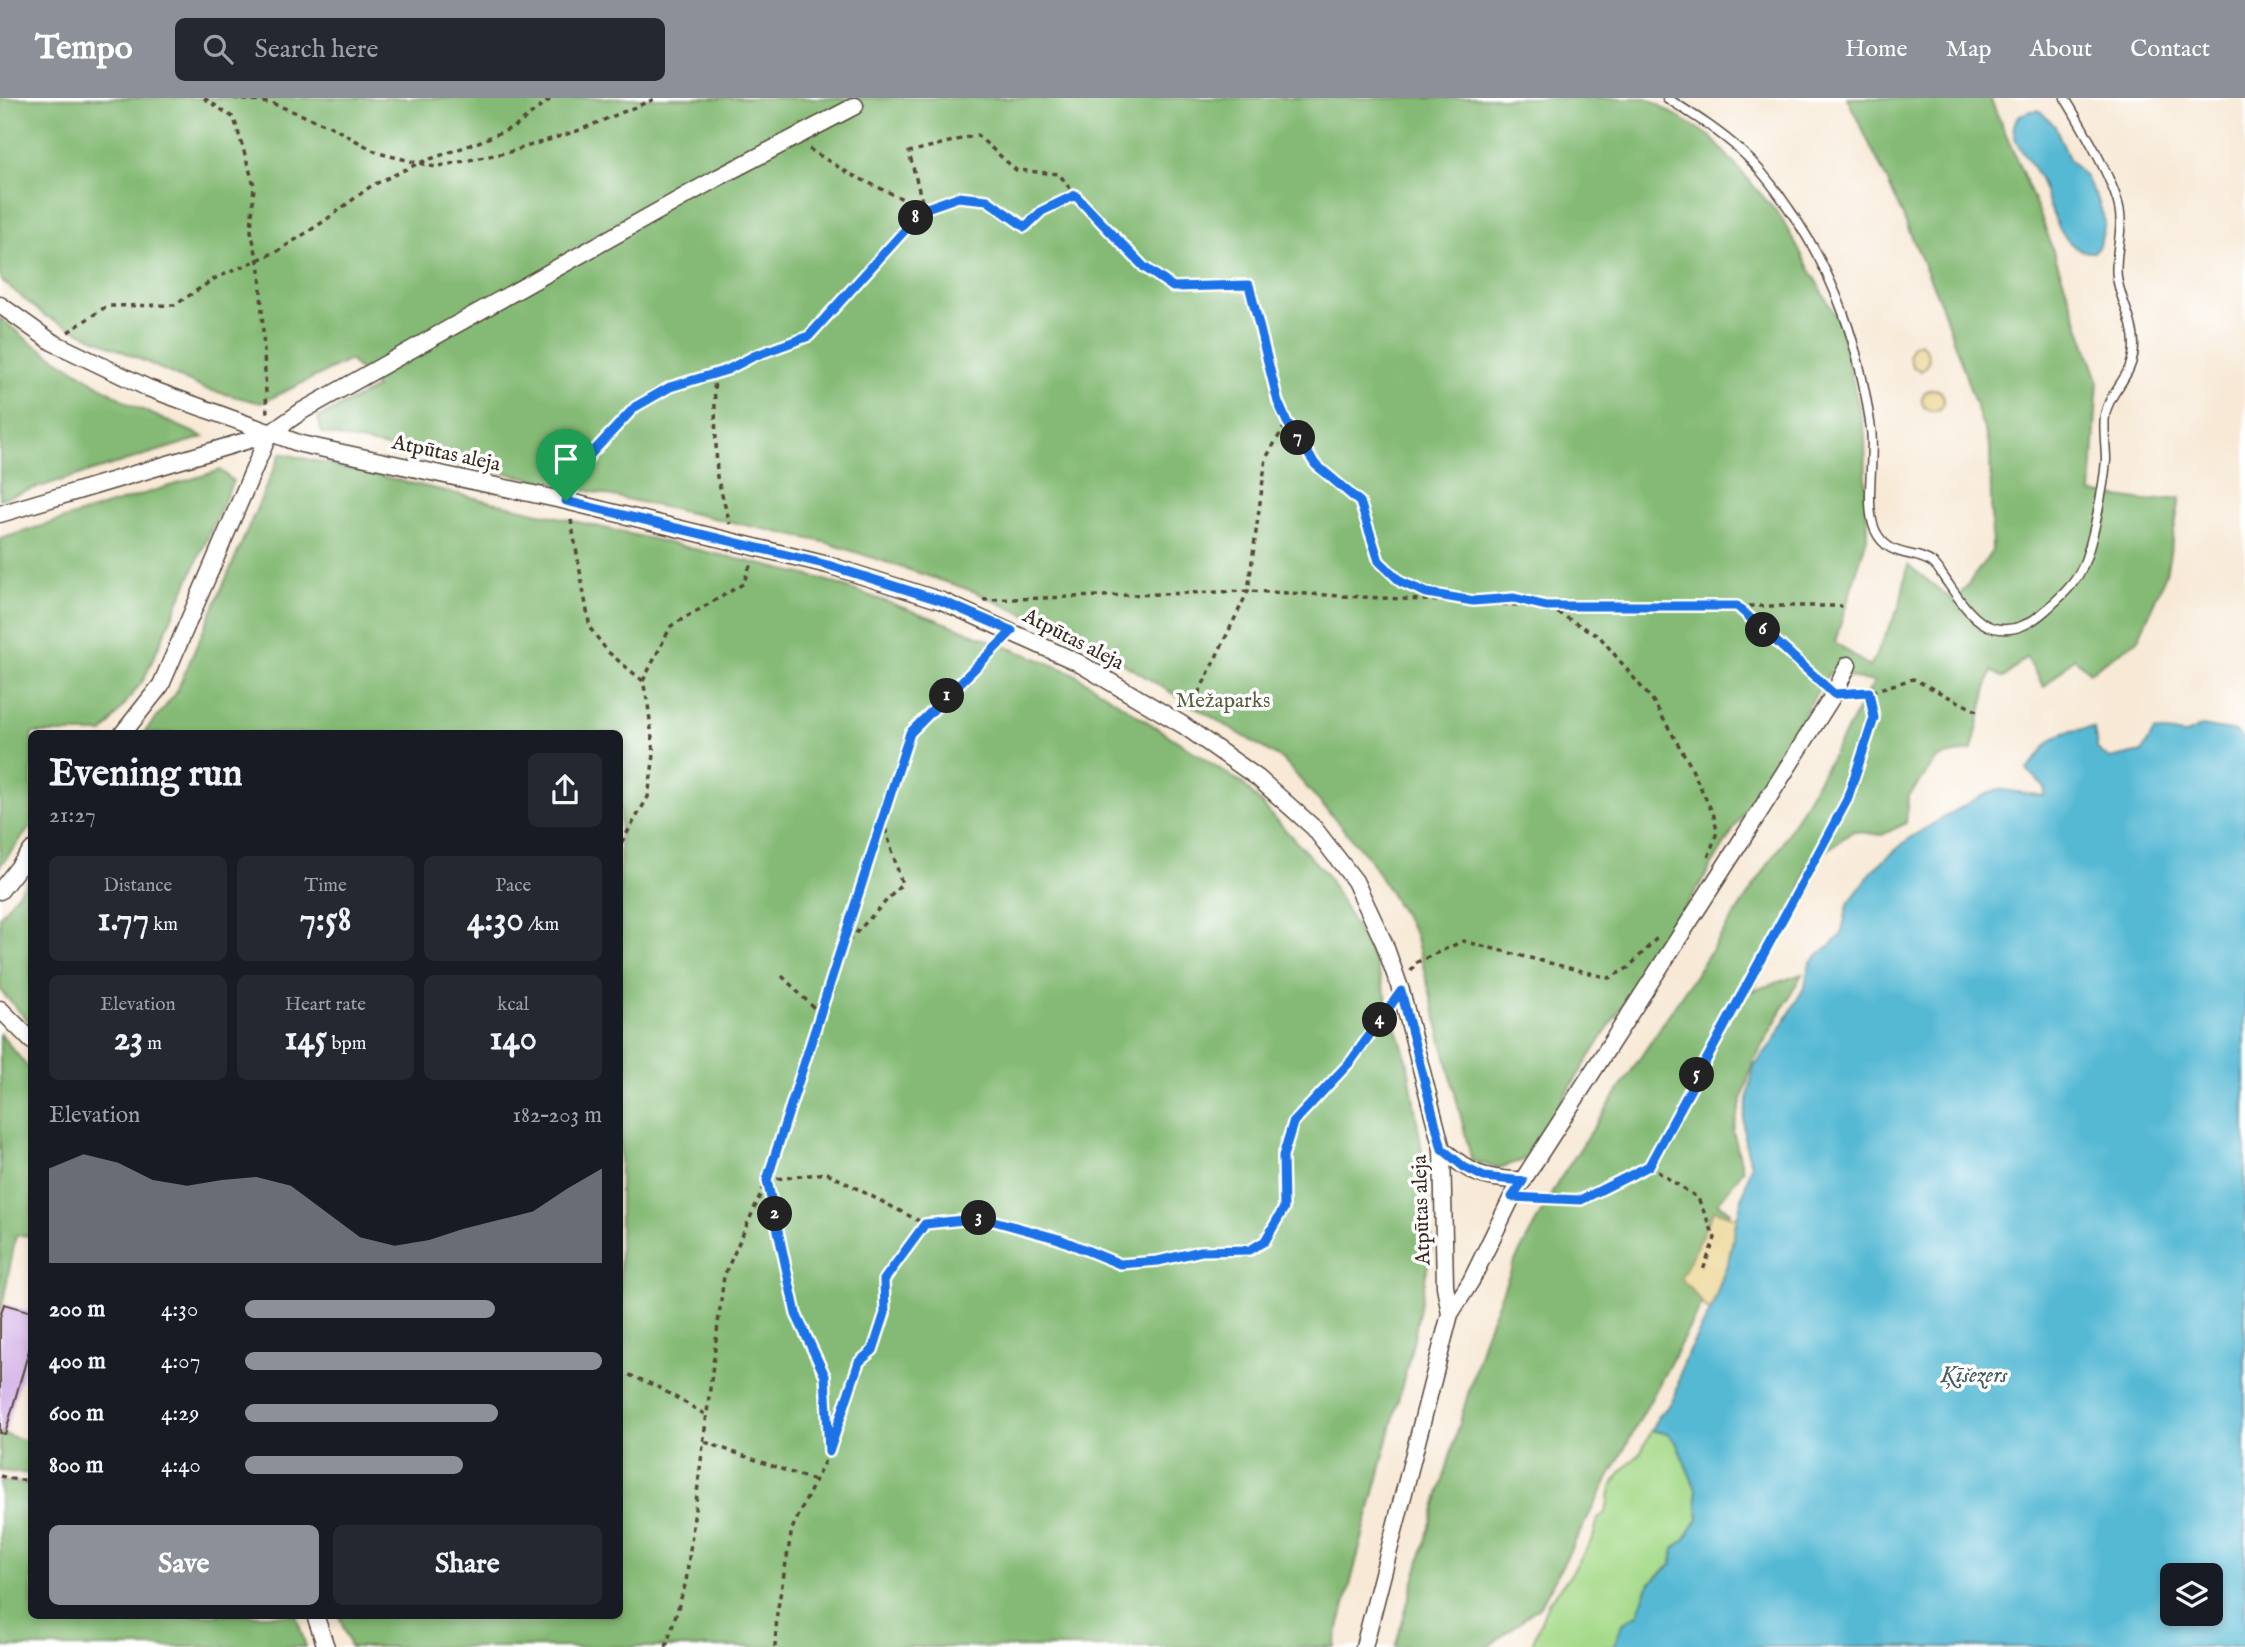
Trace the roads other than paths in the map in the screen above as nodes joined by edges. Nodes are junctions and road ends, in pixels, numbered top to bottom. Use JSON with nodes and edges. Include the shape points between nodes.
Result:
{"nodes":[{"id":1,"x":1667,"y":98,"type":"edge"},
{"id":2,"x":2065,"y":98,"type":"edge"},
{"id":3,"x":855,"y":106,"type":"dead end"},
{"id":4,"x":0,"y":304,"type":"edge"},
{"id":5,"x":269,"y":434,"type":"junction"},
{"id":6,"x":0,"y":514,"type":"edge"},
{"id":7,"x":1848,"y":664,"type":"dead end"},
{"id":8,"x":125,"y":730,"type":"edge"},
{"id":9,"x":28,"y":855,"type":"edge"},
{"id":10,"x":0,"y":891,"type":"edge"},
{"id":11,"x":0,"y":1009,"type":"edge"},
{"id":12,"x":28,"y":1037,"type":"edge"},
{"id":13,"x":1442,"y":1149,"type":"junction"},
{"id":14,"x":1523,"y":1181,"type":"junction"},
{"id":15,"x":1450,"y":1314,"type":"junction"},
{"id":16,"x":316,"y":1619,"type":"edge"},
{"id":17,"x":326,"y":1647,"type":"edge"},
{"id":18,"x":1364,"y":1647,"type":"edge"}],
"edges":[{"from":1,"to":2,"type":"lane","via":[[1716,130],[1750,160],[1799,224],[1828,273],[1866,396],[1872,436],[1871,518],[1877,534],[1892,550],[1933,564],[1979,621],[2005,629],[2021,627],[2040,615],[2081,569],[2104,473],[2106,412],[2133,358],[2131,327],[2116,272],[2119,207]]},
{"from":3,"to":5,"type":"street","via":[[719,177],[302,411]]},
{"from":4,"to":5,"type":"street","name":"Atpūtas aleja","via":[[52,342],[148,388]]},
{"from":5,"to":6,"type":"street"},
{"from":5,"to":8,"type":"street","via":[[161,685]]},
{"from":5,"to":13,"type":"street","name":"Atpūtas aleja","via":[[828,565],[942,601],[1076,662],[1183,726],[1258,778],[1314,828],[1354,881],[1401,991]]},
{"from":7,"to":14,"type":"street","via":[[1834,694]]},
{"from":9,"to":10,"type":"street"},
{"from":11,"to":12,"type":"street"},
{"from":13,"to":14,"type":"street","via":[[1484,1177]]},
{"from":13,"to":15,"type":"street","name":"Atpūtas aleja","via":[[1445,1286]]},
{"from":14,"to":15,"type":"street"},
{"from":15,"to":18,"type":"street","name":"Atpūtas aleja"},
{"from":16,"to":17,"type":"street"}]}
